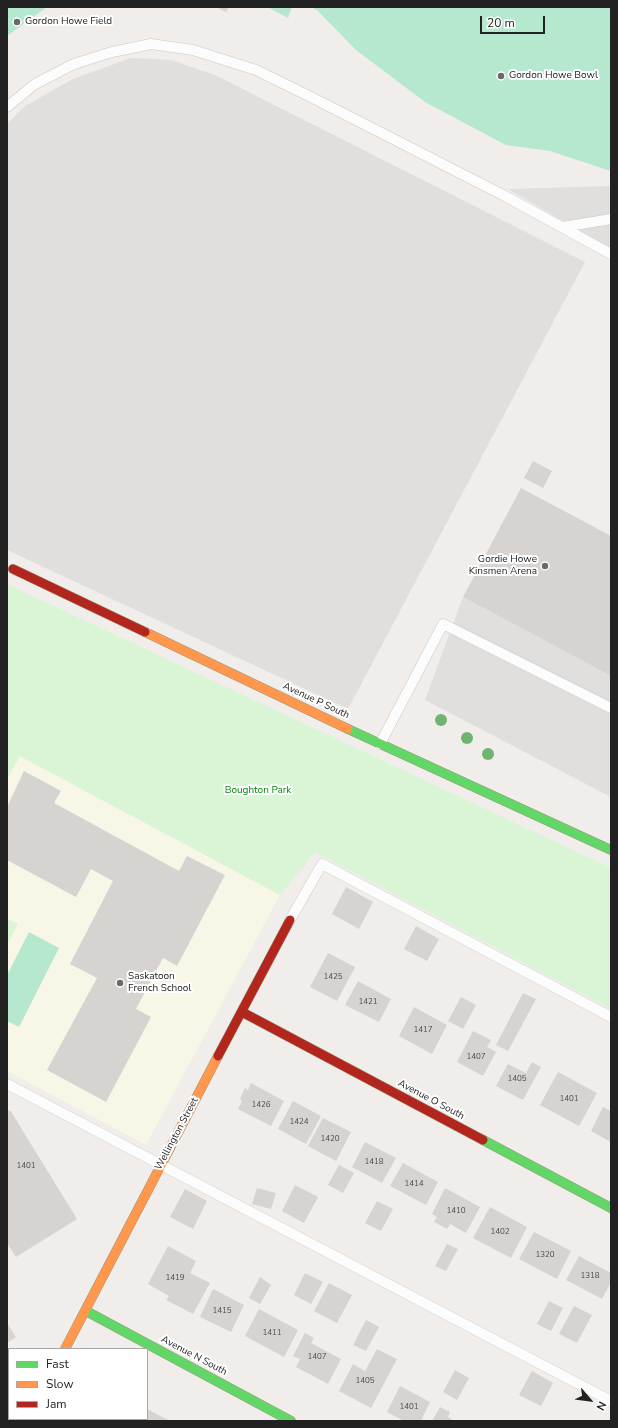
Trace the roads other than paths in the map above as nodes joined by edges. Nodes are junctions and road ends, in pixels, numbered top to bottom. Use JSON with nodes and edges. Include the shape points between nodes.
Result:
{"nodes":[{"id":1,"x":7,"y":107,"type":"edge"},
{"id":2,"x":611,"y":219,"type":"edge"},
{"id":3,"x":563,"y":227,"type":"junction"},
{"id":4,"x":611,"y":254,"type":"edge"},
{"id":5,"x":10,"y":568,"type":"edge"},
{"id":6,"x":611,"y":708,"type":"edge"},
{"id":7,"x":380,"y":744,"type":"junction"},
{"id":8,"x":611,"y":850,"type":"edge"},
{"id":9,"x":290,"y":920,"type":"joint"},
{"id":10,"x":242,"y":1012,"type":"junction"},
{"id":11,"x":611,"y":1017,"type":"edge"},
{"id":12,"x":7,"y":1084,"type":"edge"},
{"id":13,"x":161,"y":1165,"type":"junction"},
{"id":14,"x":611,"y":1208,"type":"edge"},
{"id":15,"x":86,"y":1311,"type":"junction"},
{"id":16,"x":66,"y":1348,"type":"edge"},
{"id":17,"x":611,"y":1401,"type":"edge"},
{"id":18,"x":291,"y":1421,"type":"edge"}],
"edges":[{"from":1,"to":3,"type":"lane","via":[[35,84],[74,64],[112,52],[151,44],[193,50],[256,70]]},
{"from":2,"to":3,"type":"lane"},
{"from":3,"to":4,"type":"lane"},
{"from":5,"to":7,"type":"street","name":"Avenue P South"},
{"from":6,"to":7,"type":"lane","via":[[443,624]]},
{"from":7,"to":8,"type":"street","name":"Avenue P South"},
{"from":9,"to":10,"type":"street","name":"Wellington Street"},
{"from":9,"to":11,"type":"lane","via":[[322,864]]},
{"from":10,"to":13,"type":"street","name":"Wellington Street"},
{"from":10,"to":14,"type":"street","name":"Avenue O South"},
{"from":12,"to":13,"type":"lane"},
{"from":13,"to":15,"type":"street","name":"Wellington Street"},
{"from":13,"to":17,"type":"lane"},
{"from":15,"to":16,"type":"street","name":"Wellington Street"},
{"from":15,"to":18,"type":"street","name":"Avenue N South"}]}
